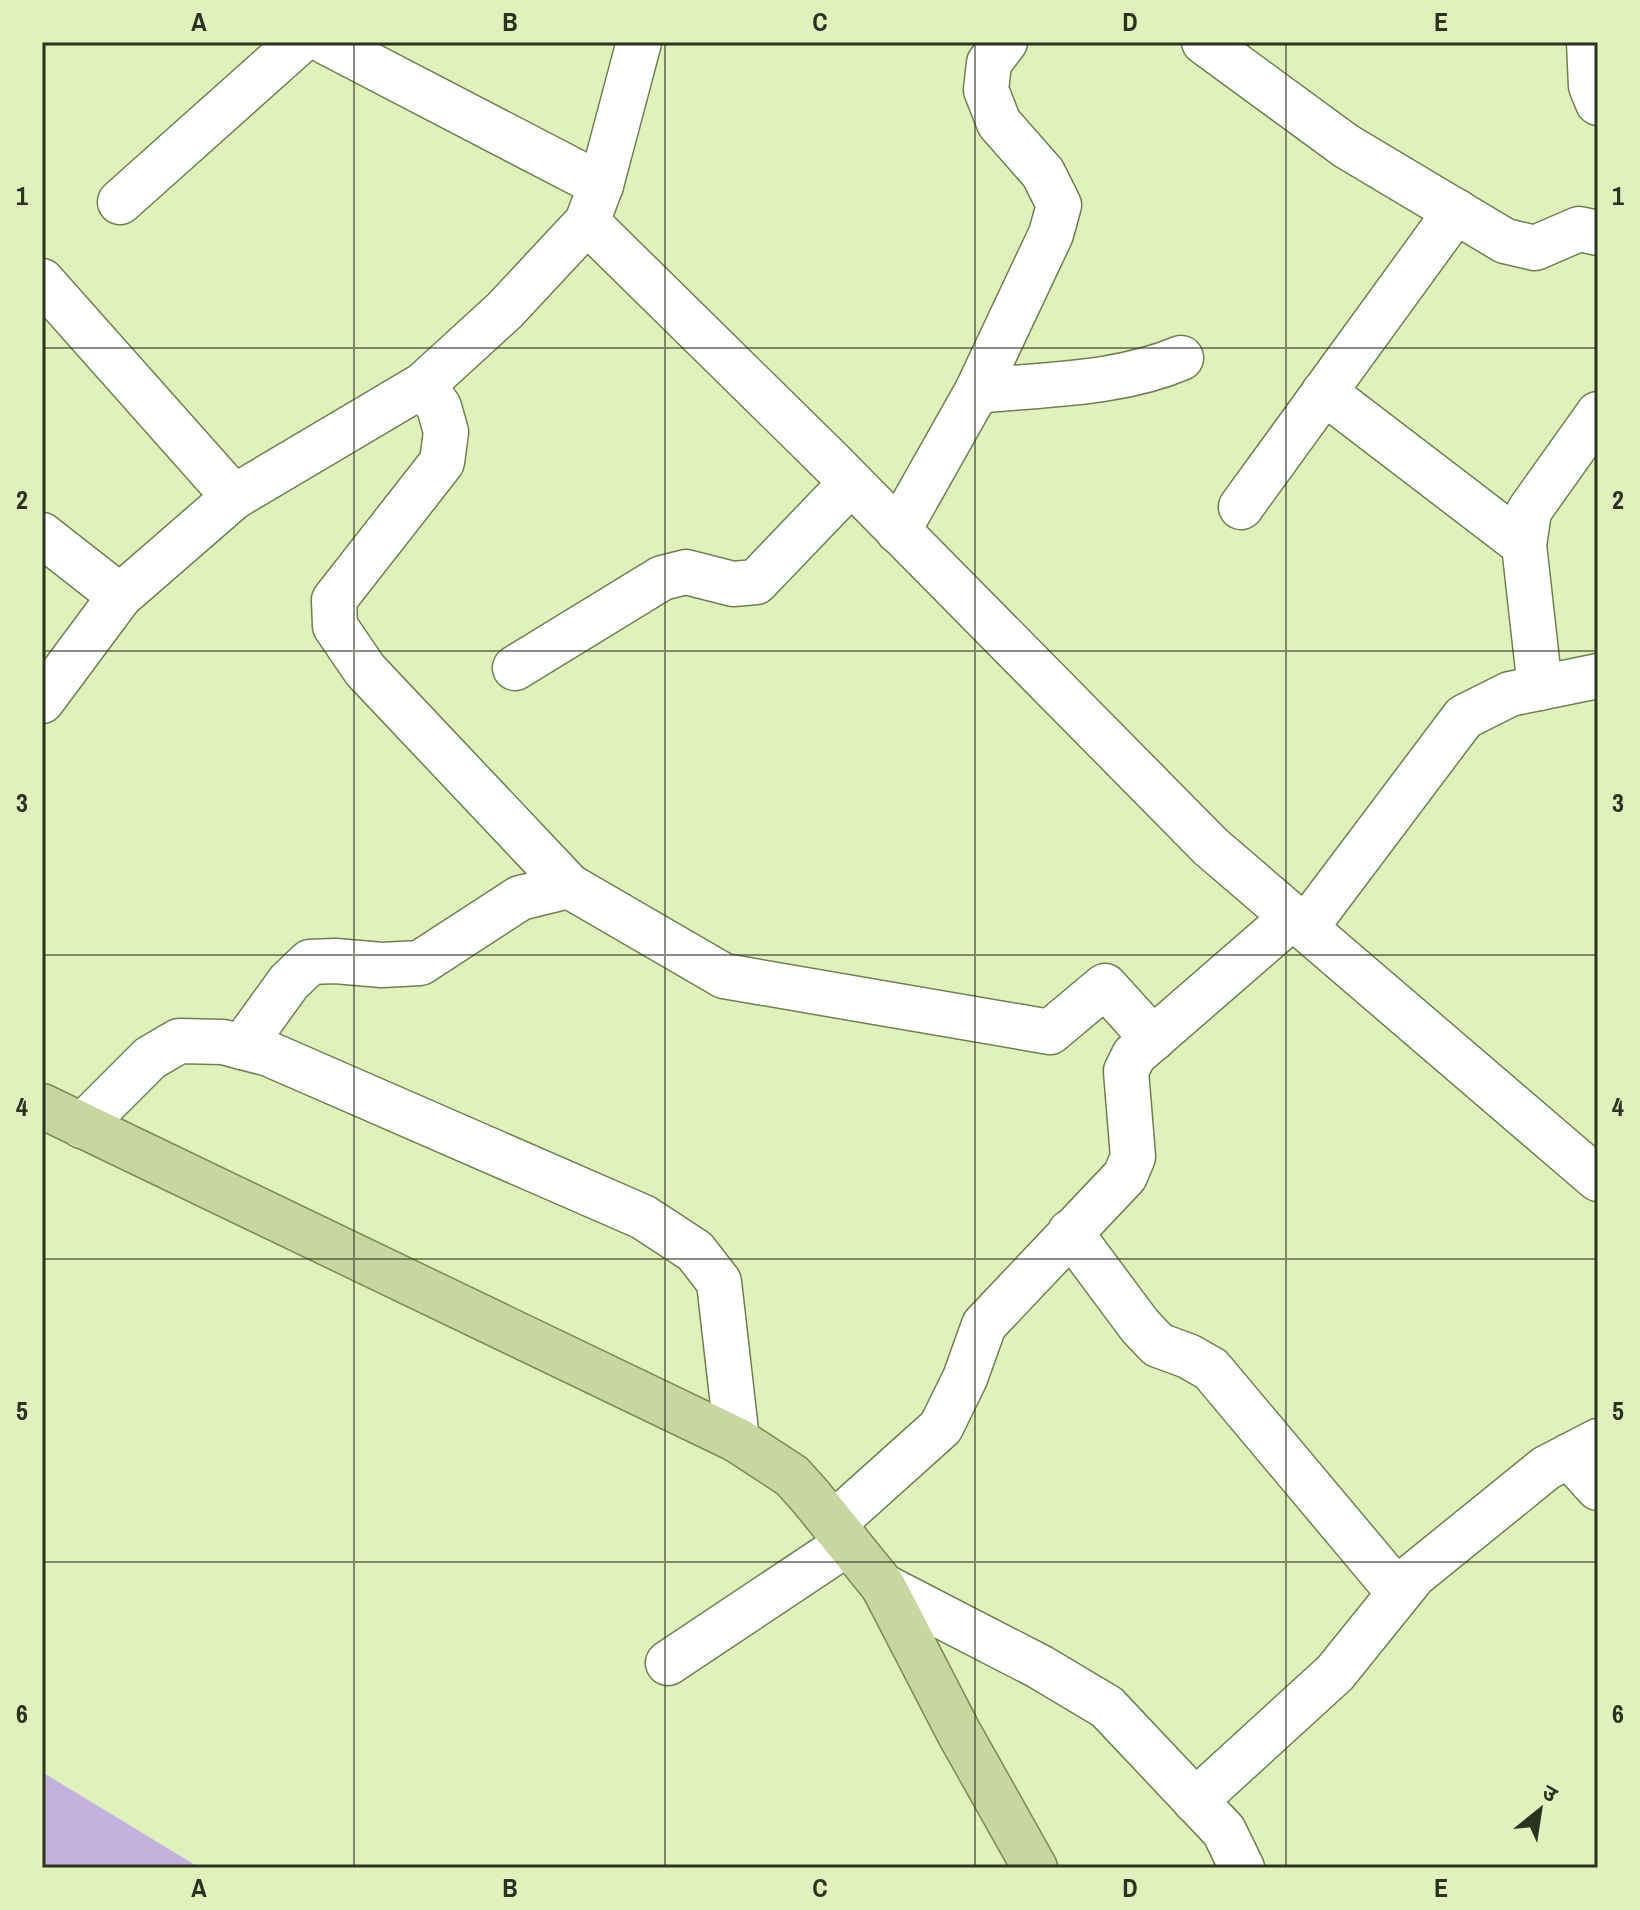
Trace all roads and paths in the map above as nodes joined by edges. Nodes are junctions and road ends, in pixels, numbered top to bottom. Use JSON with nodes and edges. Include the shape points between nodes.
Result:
{"nodes":[{"id":1,"x":299,"y":42,"type":"edge"},
{"id":2,"x":326,"y":42,"type":"edge"},
{"id":3,"x":639,"y":42,"type":"edge"},
{"id":4,"x":1005,"y":42,"type":"edge"},
{"id":5,"x":1204,"y":42,"type":"edge"},
{"id":6,"x":1589,"y":42,"type":"edge"},
{"id":7,"x":1598,"y":103,"type":"edge"},
{"id":8,"x":120,"y":202,"type":"dead end"},
{"id":9,"x":594,"y":204,"type":"junction"},
{"id":10,"x":1456,"y":211,"type":"junction"},
{"id":11,"x":1598,"y":233,"type":"edge"},
{"id":12,"x":42,"y":281,"type":"edge"},
{"id":13,"x":1181,"y":358,"type":"dead end"},
{"id":14,"x":423,"y":385,"type":"junction"},
{"id":15,"x":977,"y":391,"type":"junction"},
{"id":16,"x":1324,"y":392,"type":"junction"},
{"id":17,"x":1598,"y":414,"type":"edge"},
{"id":18,"x":851,"y":483,"type":"junction"},
{"id":19,"x":234,"y":497,"type":"junction"},
{"id":20,"x":1241,"y":507,"type":"dead end"},
{"id":21,"x":898,"y":531,"type":"junction"},
{"id":22,"x":42,"y":535,"type":"edge"},
{"id":23,"x":1524,"y":545,"type":"junction"},
{"id":24,"x":120,"y":596,"type":"junction"},
{"id":25,"x":515,"y":668,"type":"dead end"},
{"id":26,"x":1598,"y":676,"type":"edge"},
{"id":27,"x":1540,"y":688,"type":"junction"},
{"id":28,"x":42,"y":701,"type":"edge"},
{"id":29,"x":569,"y":886,"type":"junction"},
{"id":30,"x":1299,"y":922,"type":"junction"},
{"id":31,"x":1153,"y":1039,"type":"junction"},
{"id":32,"x":242,"y":1047,"type":"junction"},
{"id":33,"x":42,"y":1106,"type":"edge"},
{"id":34,"x":82,"y":1126,"type":"junction"},
{"id":35,"x":1598,"y":1179,"type":"edge"},
{"id":36,"x":1070,"y":1232,"type":"junction"},
{"id":37,"x":737,"y":1440,"type":"junction"},
{"id":38,"x":1584,"y":1449,"type":"edge"},
{"id":39,"x":1598,"y":1488,"type":"edge"},
{"id":40,"x":841,"y":1533,"type":"junction"},
{"id":41,"x":883,"y":1586,"type":"junction"},
{"id":42,"x":1399,"y":1593,"type":"junction"},
{"id":43,"x":668,"y":1663,"type":"dead end"},
{"id":44,"x":1195,"y":1801,"type":"junction"},
{"id":45,"x":1035,"y":1868,"type":"edge"},
{"id":46,"x":1242,"y":1868,"type":"edge"}],
"edges":[{"from":1,"to":8,"type":"street"},
{"from":2,"to":9,"type":"street"},
{"from":3,"to":9,"type":"street"},
{"from":4,"to":15,"type":"street","via":[[989,63],[986,90],[999,123],[1043,173],[1059,205],[1051,234]]},
{"from":5,"to":10,"type":"street","via":[[1346,146]]},
{"from":6,"to":7,"type":"street","via":[[1591,86]]},
{"from":9,"to":14,"type":"street","via":[[505,310]]},
{"from":9,"to":18,"type":"street"},
{"from":10,"to":11,"type":"street","via":[[1505,241],[1535,248],[1579,229]]},
{"from":10,"to":16,"type":"street"},
{"from":12,"to":19,"type":"street"},
{"from":13,"to":15,"type":"street","via":[[1113,378]]},
{"from":14,"to":19,"type":"street"},
{"from":14,"to":29,"type":"street","via":[[439,407],[446,432],[442,462],[334,600],[335,626],[365,670]]},
{"from":15,"to":21,"type":"street"},
{"from":16,"to":20,"type":"street"},
{"from":16,"to":23,"type":"street"},
{"from":17,"to":23,"type":"street","via":[[1529,511]]},
{"from":18,"to":21,"type":"street"},
{"from":18,"to":25,"type":"street","via":[[756,582],[733,584],[686,572],[662,578]]},
{"from":19,"to":24,"type":"street"},
{"from":21,"to":30,"type":"street","via":[[1211,847]]},
{"from":22,"to":24,"type":"street"},
{"from":23,"to":27,"type":"street"},
{"from":24,"to":28,"type":"street"},
{"from":26,"to":27,"type":"street"},
{"from":27,"to":30,"type":"street","via":[[1510,694],[1464,717]]},
{"from":29,"to":31,"type":"street","via":[[724,976],[1050,1032],[1105,986]]},
{"from":29,"to":32,"type":"street","via":[[520,898],[420,963],[310,962]]},
{"from":30,"to":31,"type":"street"},
{"from":30,"to":35,"type":"street"},
{"from":31,"to":36,"type":"street","via":[[1134,1055],[1126,1071],[1133,1157],[1125,1176]]},
{"from":32,"to":34,"type":"street","via":[[179,1041],[150,1058]]},
{"from":32,"to":37,"type":"street","via":[[269,1054],[643,1217],[695,1251],[719,1282]]},
{"from":33,"to":34,"type":"main road"},
{"from":34,"to":37,"type":"main road"},
{"from":36,"to":40,"type":"street","via":[[984,1325],[941,1427]]},
{"from":36,"to":42,"type":"street","via":[[1158,1345],[1211,1369]]},
{"from":37,"to":40,"type":"main road","via":[[792,1476]]},
{"from":38,"to":39,"type":"street"},
{"from":38,"to":42,"type":"street","via":[[1546,1468]]},
{"from":40,"to":41,"type":"main road"},
{"from":40,"to":43,"type":"street"},
{"from":41,"to":44,"type":"street","via":[[1107,1707]]},
{"from":41,"to":45,"type":"main road"},
{"from":42,"to":44,"type":"street","via":[[1335,1673]]},
{"from":44,"to":46,"type":"street","via":[[1224,1831]]}]}
